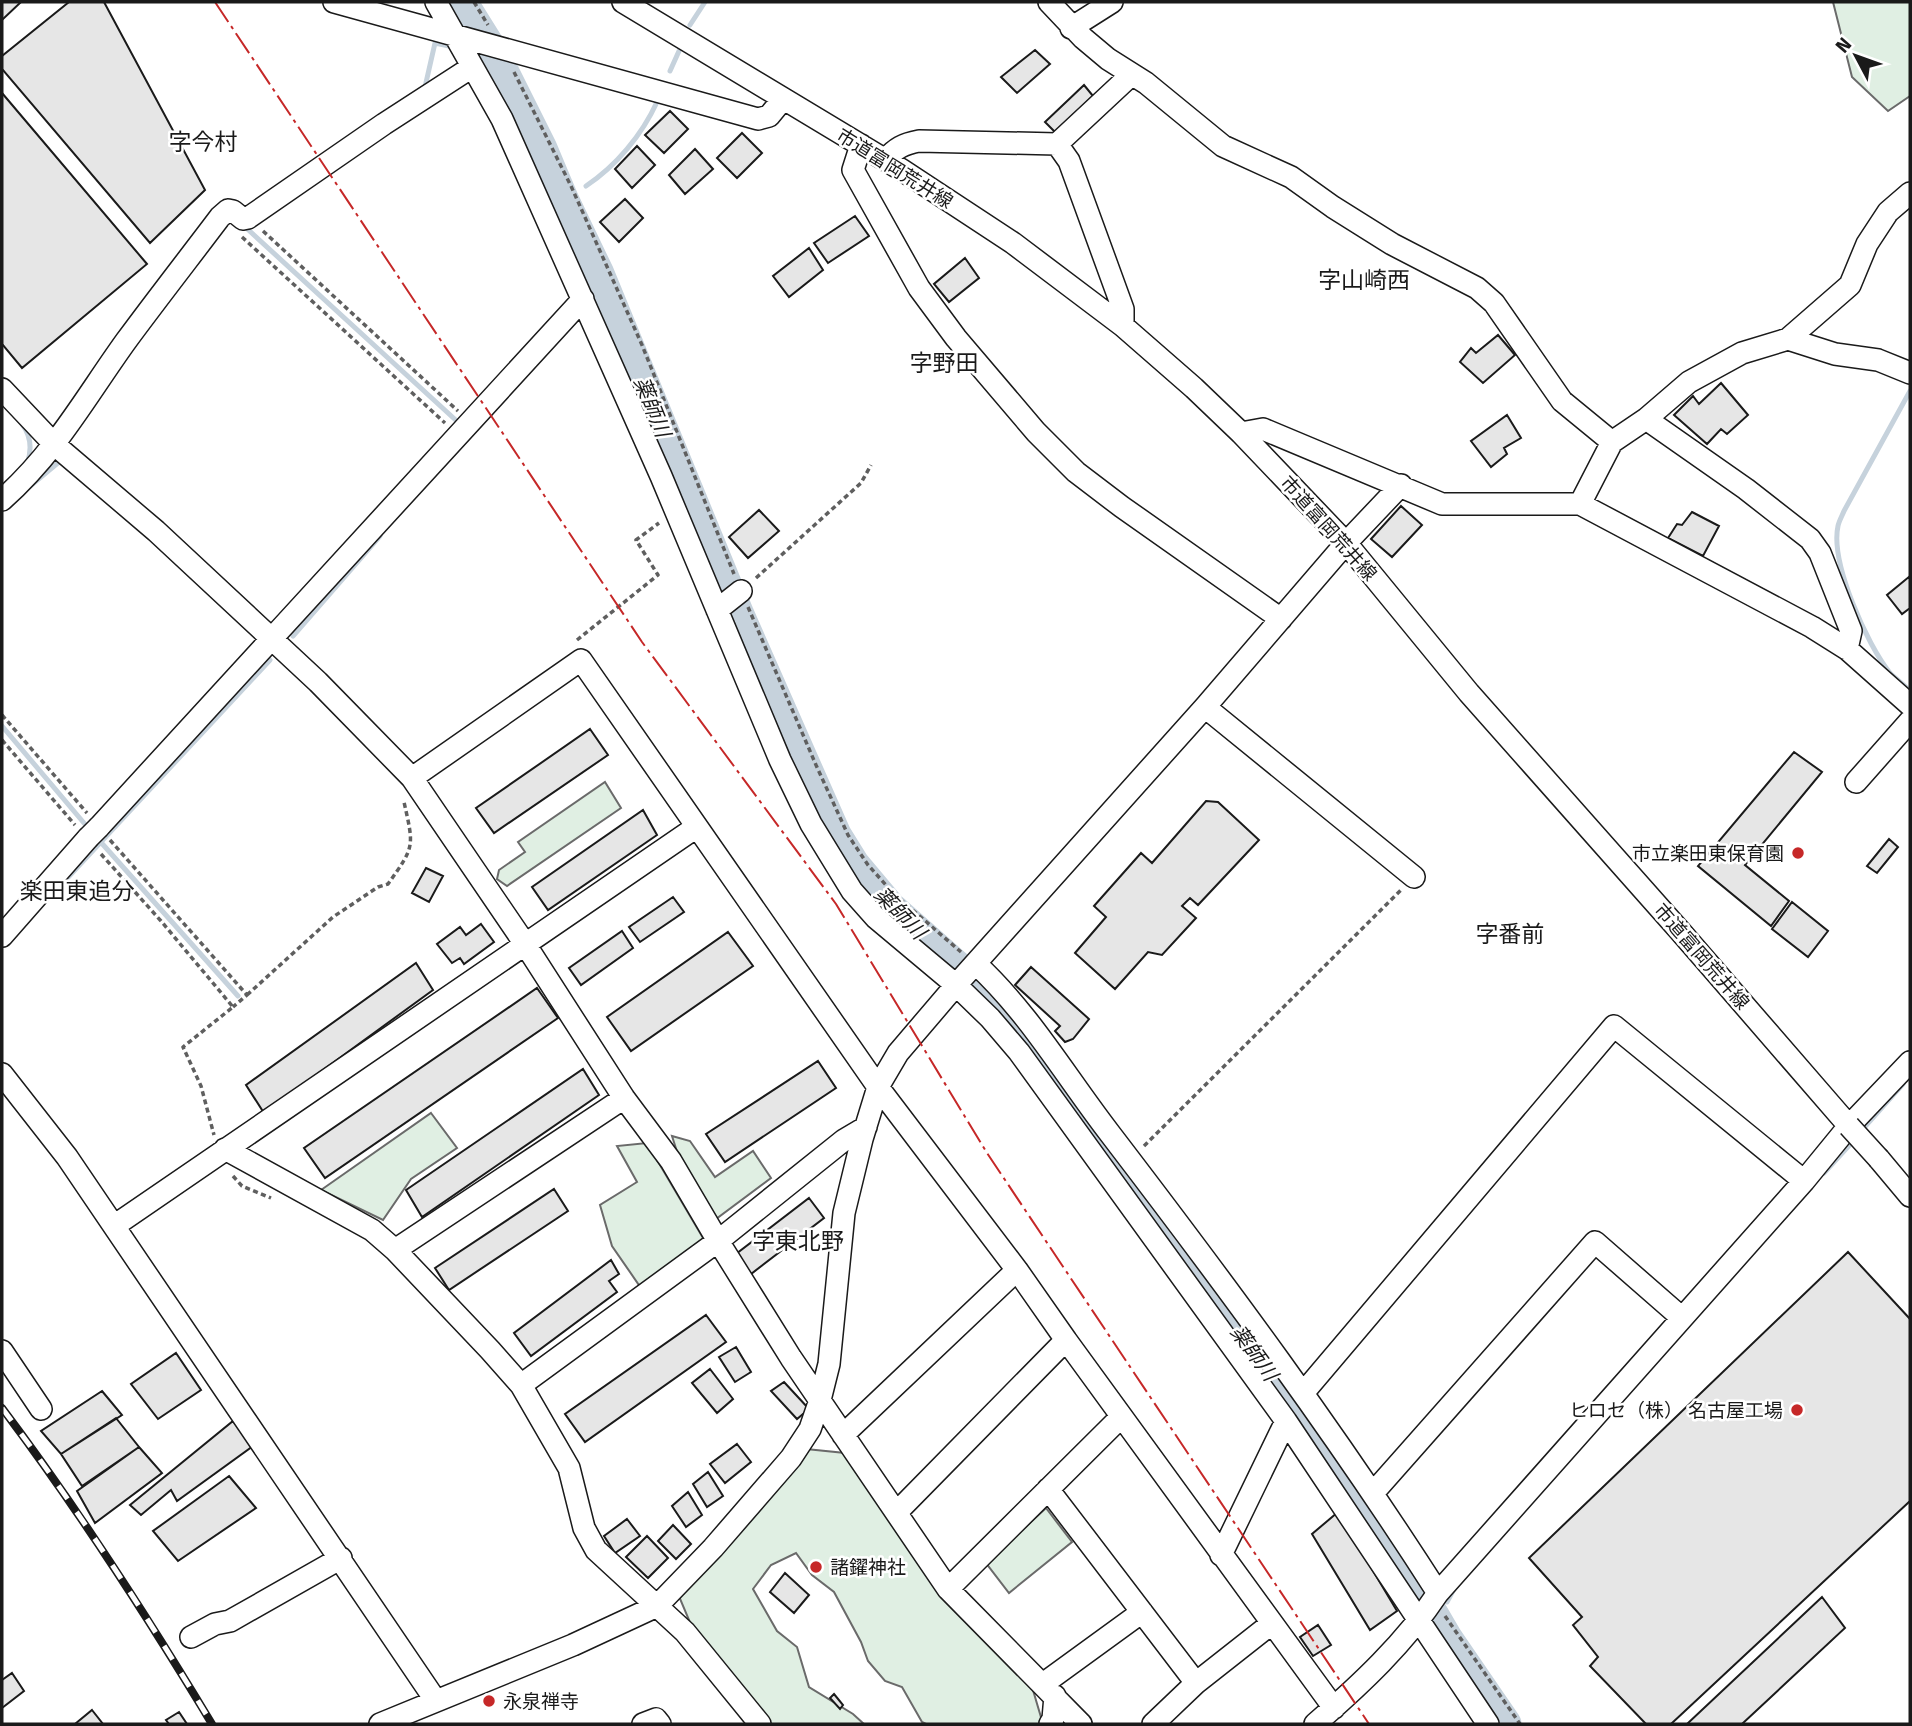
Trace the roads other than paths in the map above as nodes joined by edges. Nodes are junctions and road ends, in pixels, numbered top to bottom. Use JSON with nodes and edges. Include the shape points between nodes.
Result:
{"nodes":[{"id":1,"x":334,"y":2,"type":"edge"},
{"id":2,"x":436,"y":2,"type":"edge"},
{"id":3,"x":624,"y":2,"type":"edge"},
{"id":4,"x":1049,"y":2,"type":"edge"},
{"id":5,"x":1112,"y":2,"type":"edge"},
{"id":6,"x":1070,"y":28,"type":"junction"},
{"id":7,"x":454,"y":35,"type":"junction"},
{"id":8,"x":472,"y":67,"type":"junction"},
{"id":9,"x":1131,"y":75,"type":"junction"},
{"id":10,"x":783,"y":99,"type":"junction"},
{"id":11,"x":1057,"y":144,"type":"junction"},
{"id":12,"x":861,"y":145,"type":"junction"},
{"id":13,"x":885,"y":160,"type":"junction"},
{"id":14,"x":1910,"y":193,"type":"edge"},
{"id":15,"x":583,"y":299,"type":"junction"},
{"id":16,"x":1123,"y":326,"type":"junction"},
{"id":17,"x":1787,"y":339,"type":"junction"},
{"id":18,"x":1910,"y":373,"type":"edge"},
{"id":19,"x":2,"y":389,"type":"edge"},
{"id":20,"x":1646,"y":419,"type":"junction"},
{"id":21,"x":1241,"y":433,"type":"junction"},
{"id":22,"x":1612,"y":442,"type":"junction"},
{"id":23,"x":55,"y":445,"type":"junction"},
{"id":24,"x":1401,"y":485,"type":"junction"},
{"id":25,"x":2,"y":500,"type":"edge"},
{"id":26,"x":1580,"y":504,"type":"junction"},
{"id":27,"x":1346,"y":543,"type":"junction"},
{"id":28,"x":741,"y":592,"type":"road end"},
{"id":29,"x":716,"y":610,"type":"junction"},
{"id":30,"x":1282,"y":619,"type":"junction"},
{"id":31,"x":271,"y":638,"type":"junction"},
{"id":32,"x":1847,"y":649,"type":"junction"},
{"id":33,"x":1910,"y":705,"type":"edge"},
{"id":34,"x":1205,"y":707,"type":"junction"},
{"id":35,"x":1910,"y":722,"type":"edge"},
{"id":36,"x":1856,"y":782,"type":"dead end"},
{"id":37,"x":407,"y":785,"type":"junction"},
{"id":38,"x":695,"y":828,"type":"junction"},
{"id":39,"x":1414,"y":877,"type":"road end"},
{"id":40,"x":2,"y":936,"type":"edge"},
{"id":41,"x":525,"y":944,"type":"junction"},
{"id":42,"x":976,"y":964,"type":"junction"},
{"id":43,"x":956,"y":985,"type":"junction"},
{"id":44,"x":1910,"y":1062,"type":"edge"},
{"id":45,"x":2,"y":1074,"type":"edge"},
{"id":46,"x":878,"y":1087,"type":"junction"},
{"id":47,"x":624,"y":1098,"type":"junction"},
{"id":48,"x":1849,"y":1126,"type":"junction"},
{"id":49,"x":866,"y":1127,"type":"junction"},
{"id":50,"x":222,"y":1152,"type":"junction"},
{"id":51,"x":1130,"y":1160,"type":"junction"},
{"id":52,"x":1112,"y":1179,"type":"junction"},
{"id":53,"x":1804,"y":1181,"type":"junction"},
{"id":54,"x":1910,"y":1196,"type":"edge"},
{"id":55,"x":114,"y":1226,"type":"junction"},
{"id":56,"x":718,"y":1241,"type":"junction"},
{"id":57,"x":395,"y":1250,"type":"junction"},
{"id":58,"x":1017,"y":1270,"type":"junction"},
{"id":59,"x":1682,"y":1318,"type":"junction"},
{"id":60,"x":1066,"y":1340,"type":"junction"},
{"id":61,"x":2,"y":1351,"type":"edge"},
{"id":62,"x":521,"y":1385,"type":"junction"},
{"id":63,"x":1304,"y":1394,"type":"junction"},
{"id":64,"x":820,"y":1399,"type":"junction"},
{"id":65,"x":41,"y":1409,"type":"dead end"},
{"id":66,"x":1121,"y":1417,"type":"junction"},
{"id":67,"x":1286,"y":1421,"type":"junction"},
{"id":68,"x":844,"y":1435,"type":"junction"},
{"id":69,"x":1048,"y":1489,"type":"junction"},
{"id":70,"x":1373,"y":1493,"type":"junction"},
{"id":71,"x":897,"y":1513,"type":"junction"},
{"id":72,"x":1221,"y":1555,"type":"junction"},
{"id":73,"x":341,"y":1558,"type":"junction"},
{"id":74,"x":948,"y":1589,"type":"junction"},
{"id":75,"x":1438,"y":1593,"type":"junction"},
{"id":76,"x":657,"y":1606,"type":"junction"},
{"id":77,"x":1142,"y":1612,"type":"junction"},
{"id":78,"x":1419,"y":1623,"type":"junction"},
{"id":79,"x":1271,"y":1624,"type":"junction"},
{"id":80,"x":191,"y":1637,"type":"dead end"},
{"id":81,"x":1196,"y":1683,"type":"junction"},
{"id":82,"x":1049,"y":1690,"type":"junction"},
{"id":83,"x":436,"y":1701,"type":"junction"},
{"id":84,"x":1334,"y":1708,"type":"junction"},
{"id":85,"x":380,"y":1724,"type":"edge"},
{"id":86,"x":643,"y":1724,"type":"edge"},
{"id":87,"x":660,"y":1724,"type":"edge"},
{"id":88,"x":760,"y":1724,"type":"edge"},
{"id":89,"x":1050,"y":1724,"type":"edge"},
{"id":90,"x":1081,"y":1724,"type":"edge"},
{"id":91,"x":1153,"y":1724,"type":"edge"},
{"id":92,"x":1315,"y":1724,"type":"edge"},
{"id":93,"x":1488,"y":1724,"type":"edge"}],
"edges":[{"from":1,"to":7,"type":"street"},
{"from":2,"to":7,"type":"street"},
{"from":3,"to":10,"type":"street","name":"市道富岡荒井線"},
{"from":4,"to":6,"type":"street"},
{"from":5,"to":6,"type":"street"},
{"from":6,"to":9,"type":"street"},
{"from":7,"to":8,"type":"street"},
{"from":7,"to":10,"type":"street","via":[[758,119],[769,116]]},
{"from":8,"to":15,"type":"street","via":[[502,120]]},
{"from":8,"to":23,"type":"street","via":[[240,223],[243,219],[233,211],[220,217]]},
{"from":9,"to":11,"type":"street"},
{"from":9,"to":22,"type":"street","via":[[1223,146],[1291,177],[1392,244],[1477,288],[1494,303],[1562,401]]},
{"from":10,"to":12,"type":"street","name":"市道富岡荒井線"},
{"from":11,"to":13,"type":"street","via":[[919,141],[895,149]]},
{"from":11,"to":16,"type":"street","via":[[1069,160],[1113,278]]},
{"from":12,"to":13,"type":"street","name":"市道富岡荒井線"},
{"from":12,"to":30,"type":"street","via":[[853,170],[919,288],[1036,432],[1076,472],[1122,507]]},
{"from":13,"to":16,"type":"street","name":"市道富岡荒井線","via":[[1013,243]]},
{"from":14,"to":17,"type":"street","via":[[1888,212],[1867,244],[1850,285]]},
{"from":15,"to":29,"type":"street"},
{"from":15,"to":31,"type":"street"},
{"from":16,"to":21,"type":"street","name":"市道富岡荒井線"},
{"from":17,"to":18,"type":"street","via":[[1835,354],[1878,360]]},
{"from":17,"to":20,"type":"street","via":[[1742,353],[1707,371]]},
{"from":19,"to":23,"type":"street"},
{"from":20,"to":22,"type":"street"},
{"from":20,"to":32,"type":"street","via":[[1810,539],[1851,631]]},
{"from":21,"to":24,"type":"street","via":[[1263,429]]},
{"from":21,"to":27,"type":"street","name":"市道富岡荒井線"},
{"from":22,"to":26,"type":"street"},
{"from":23,"to":25,"type":"street"},
{"from":23,"to":31,"type":"street"},
{"from":24,"to":26,"type":"street","via":[[1442,504]]},
{"from":24,"to":27,"type":"street"},
{"from":26,"to":32,"type":"street"},
{"from":27,"to":30,"type":"street"},
{"from":27,"to":48,"type":"street","name":"市道富岡荒井線","via":[[1469,693]]},
{"from":28,"to":29,"type":"street"},
{"from":29,"to":43,"type":"street","via":[[780,760],[830,858],[876,918]]},
{"from":30,"to":34,"type":"street"},
{"from":31,"to":37,"type":"street","via":[[318,682]]},
{"from":31,"to":40,"type":"street"},
{"from":32,"to":33,"type":"street"},
{"from":34,"to":39,"type":"street"},
{"from":34,"to":42,"type":"street"},
{"from":35,"to":36,"type":"street"},
{"from":37,"to":38,"type":"street","via":[[581,660]]},
{"from":37,"to":41,"type":"street"},
{"from":38,"to":41,"type":"street"},
{"from":38,"to":46,"type":"street"},
{"from":41,"to":47,"type":"street"},
{"from":41,"to":50,"type":"street"},
{"from":42,"to":43,"type":"street"},
{"from":42,"to":51,"type":"street","via":[[1018,1008]]},
{"from":43,"to":46,"type":"street","via":[[898,1053]]},
{"from":43,"to":52,"type":"street","via":[[1013,1044]]},
{"from":44,"to":48,"type":"street"},
{"from":45,"to":55,"type":"street"},
{"from":46,"to":49,"type":"street"},
{"from":46,"to":58,"type":"street"},
{"from":47,"to":56,"type":"street","via":[[671,1161]]},
{"from":47,"to":57,"type":"street"},
{"from":48,"to":53,"type":"street"},
{"from":48,"to":54,"type":"street","name":"市道富岡荒井線","bridge":true},
{"from":49,"to":56,"type":"street"},
{"from":49,"to":64,"type":"street","via":[[845,1213],[829,1364]]},
{"from":50,"to":55,"type":"street"},
{"from":50,"to":57,"type":"street","via":[[372,1230]]},
{"from":51,"to":52,"type":"street"},
{"from":51,"to":63,"type":"street"},
{"from":52,"to":67,"type":"street"},
{"from":53,"to":59,"type":"street"},
{"from":53,"to":63,"type":"street","via":[[1614,1026]]},
{"from":55,"to":73,"type":"street"},
{"from":56,"to":62,"type":"street"},
{"from":56,"to":64,"type":"street"},
{"from":57,"to":62,"type":"street"},
{"from":58,"to":60,"type":"street"},
{"from":58,"to":68,"type":"street"},
{"from":59,"to":70,"type":"street","via":[[1595,1242]]},
{"from":59,"to":75,"type":"street"},
{"from":60,"to":66,"type":"street"},
{"from":60,"to":71,"type":"street"},
{"from":61,"to":65,"type":"street"},
{"from":62,"to":76,"type":"street","via":[[569,1468],[590,1541]]},
{"from":63,"to":70,"type":"street"},
{"from":64,"to":68,"type":"street"},
{"from":64,"to":76,"type":"street","via":[[810,1429],[791,1458]]},
{"from":66,"to":69,"type":"street"},
{"from":66,"to":72,"type":"street"},
{"from":67,"to":72,"type":"street"},
{"from":67,"to":78,"type":"street"},
{"from":68,"to":71,"type":"street"},
{"from":69,"to":74,"type":"street"},
{"from":69,"to":77,"type":"street"},
{"from":70,"to":75,"type":"street"},
{"from":71,"to":74,"type":"street"},
{"from":72,"to":79,"type":"street"},
{"from":73,"to":80,"type":"street","via":[[230,1621]]},
{"from":73,"to":83,"type":"street"},
{"from":74,"to":82,"type":"street"},
{"from":75,"to":78,"type":"street"},
{"from":76,"to":83,"type":"street"},
{"from":76,"to":88,"type":"street","via":[[685,1632]]},
{"from":77,"to":81,"type":"street"},
{"from":77,"to":82,"type":"street"},
{"from":78,"to":84,"type":"street"},
{"from":78,"to":93,"type":"street"},
{"from":79,"to":81,"type":"street"},
{"from":79,"to":84,"type":"street"},
{"from":81,"to":91,"type":"street"},
{"from":82,"to":89,"type":"street"},
{"from":82,"to":90,"type":"street"},
{"from":83,"to":85,"type":"street"},
{"from":84,"to":92,"type":"street"},
{"from":86,"to":87,"type":"street","via":[[656,1719]]}]}
